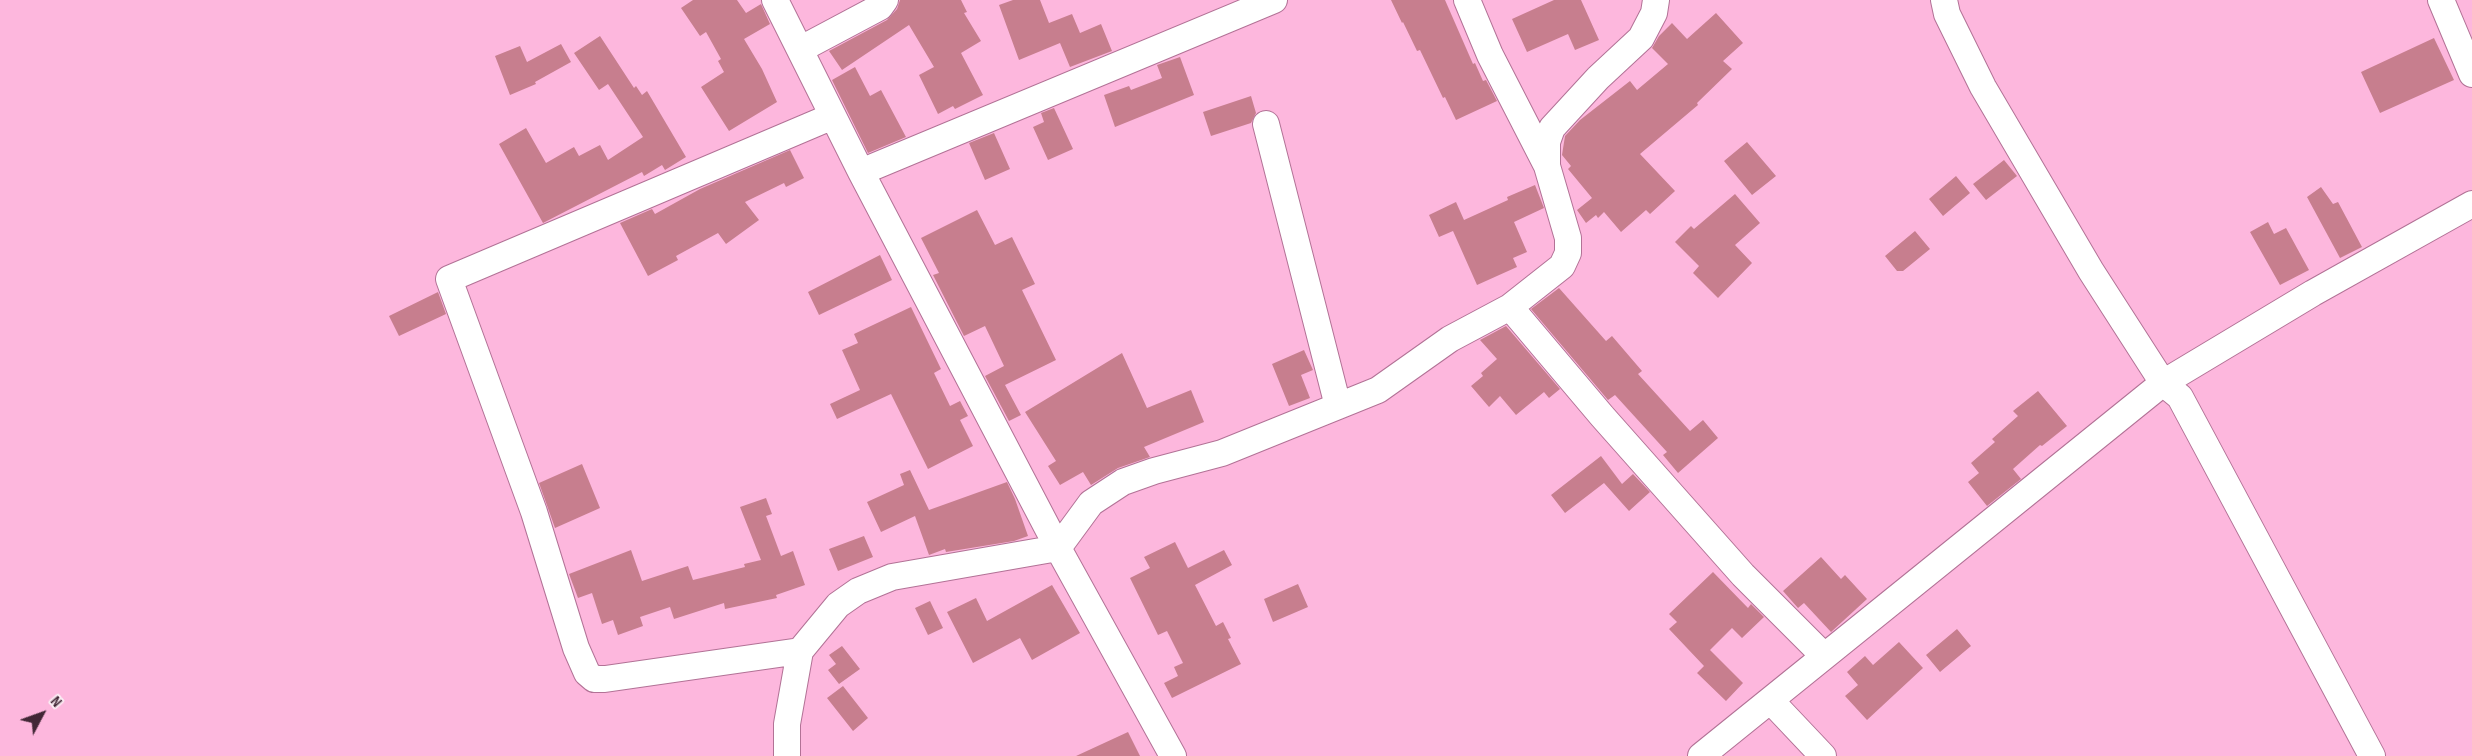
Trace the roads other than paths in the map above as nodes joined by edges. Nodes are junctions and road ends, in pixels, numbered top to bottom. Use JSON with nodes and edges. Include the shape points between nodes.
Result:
{"nodes":[{"id":1,"x":775,"y":0,"type":"edge"},
{"id":2,"x":885,"y":0,"type":"edge"},
{"id":3,"x":1274,"y":0,"type":"edge"},
{"id":4,"x":1467,"y":0,"type":"edge"},
{"id":5,"x":1656,"y":0,"type":"edge"},
{"id":6,"x":1944,"y":0,"type":"edge"},
{"id":7,"x":2440,"y":0,"type":"edge"},
{"id":8,"x":801,"y":49,"type":"junction"},
{"id":9,"x":2472,"y":74,"type":"edge"},
{"id":10,"x":832,"y":116,"type":"junction"},
{"id":11,"x":1266,"y":124,"type":"dead end"},
{"id":12,"x":1547,"y":166,"type":"junction"},
{"id":13,"x":861,"y":172,"type":"junction"},
{"id":14,"x":2472,"y":204,"type":"edge"},
{"id":15,"x":1510,"y":307,"type":"junction"},
{"id":16,"x":2163,"y":383,"type":"junction"},
{"id":17,"x":1338,"y":406,"type":"junction"},
{"id":18,"x":1058,"y":548,"type":"junction"},
{"id":19,"x":800,"y":651,"type":"junction"},
{"id":20,"x":1824,"y":656,"type":"junction"},
{"id":21,"x":1771,"y":701,"type":"junction"},
{"id":22,"x":787,"y":756,"type":"edge"},
{"id":23,"x":1173,"y":756,"type":"edge"},
{"id":24,"x":1701,"y":756,"type":"edge"},
{"id":25,"x":1823,"y":756,"type":"edge"},
{"id":26,"x":2372,"y":756,"type":"edge"}],
"edges":[{"from":1,"to":8,"type":"street"},
{"from":2,"to":8,"type":"street","via":[[880,7]]},
{"from":3,"to":13,"type":"street"},
{"from":4,"to":12,"type":"street","via":[[1490,55]]},
{"from":5,"to":12,"type":"street","via":[[1654,14],[1641,38],[1552,128],[1547,142]]},
{"from":6,"to":16,"type":"street","via":[[1983,87],[2091,271]]},
{"from":7,"to":9,"type":"street"},
{"from":8,"to":10,"type":"street"},
{"from":10,"to":13,"type":"street"},
{"from":10,"to":19,"type":"street","via":[[448,279],[534,512],[587,674],[605,679]]},
{"from":11,"to":17,"type":"street"},
{"from":12,"to":15,"type":"street","via":[[1568,238],[1568,253],[1562,266]]},
{"from":13,"to":18,"type":"street"},
{"from":14,"to":16,"type":"street"},
{"from":15,"to":17,"type":"street","via":[[1450,339],[1378,390]]},
{"from":15,"to":20,"type":"street","via":[[1743,575]]},
{"from":16,"to":20,"type":"street"},
{"from":16,"to":26,"type":"street","via":[[2180,397]]},
{"from":17,"to":18,"type":"street","via":[[1222,453],[1123,482],[1091,503]]},
{"from":18,"to":19,"type":"street","via":[[892,577],[838,604]]},
{"from":18,"to":23,"type":"street"},
{"from":19,"to":22,"type":"street","via":[[787,724]]},
{"from":20,"to":21,"type":"street"},
{"from":21,"to":24,"type":"street"},
{"from":21,"to":25,"type":"street"}]}
